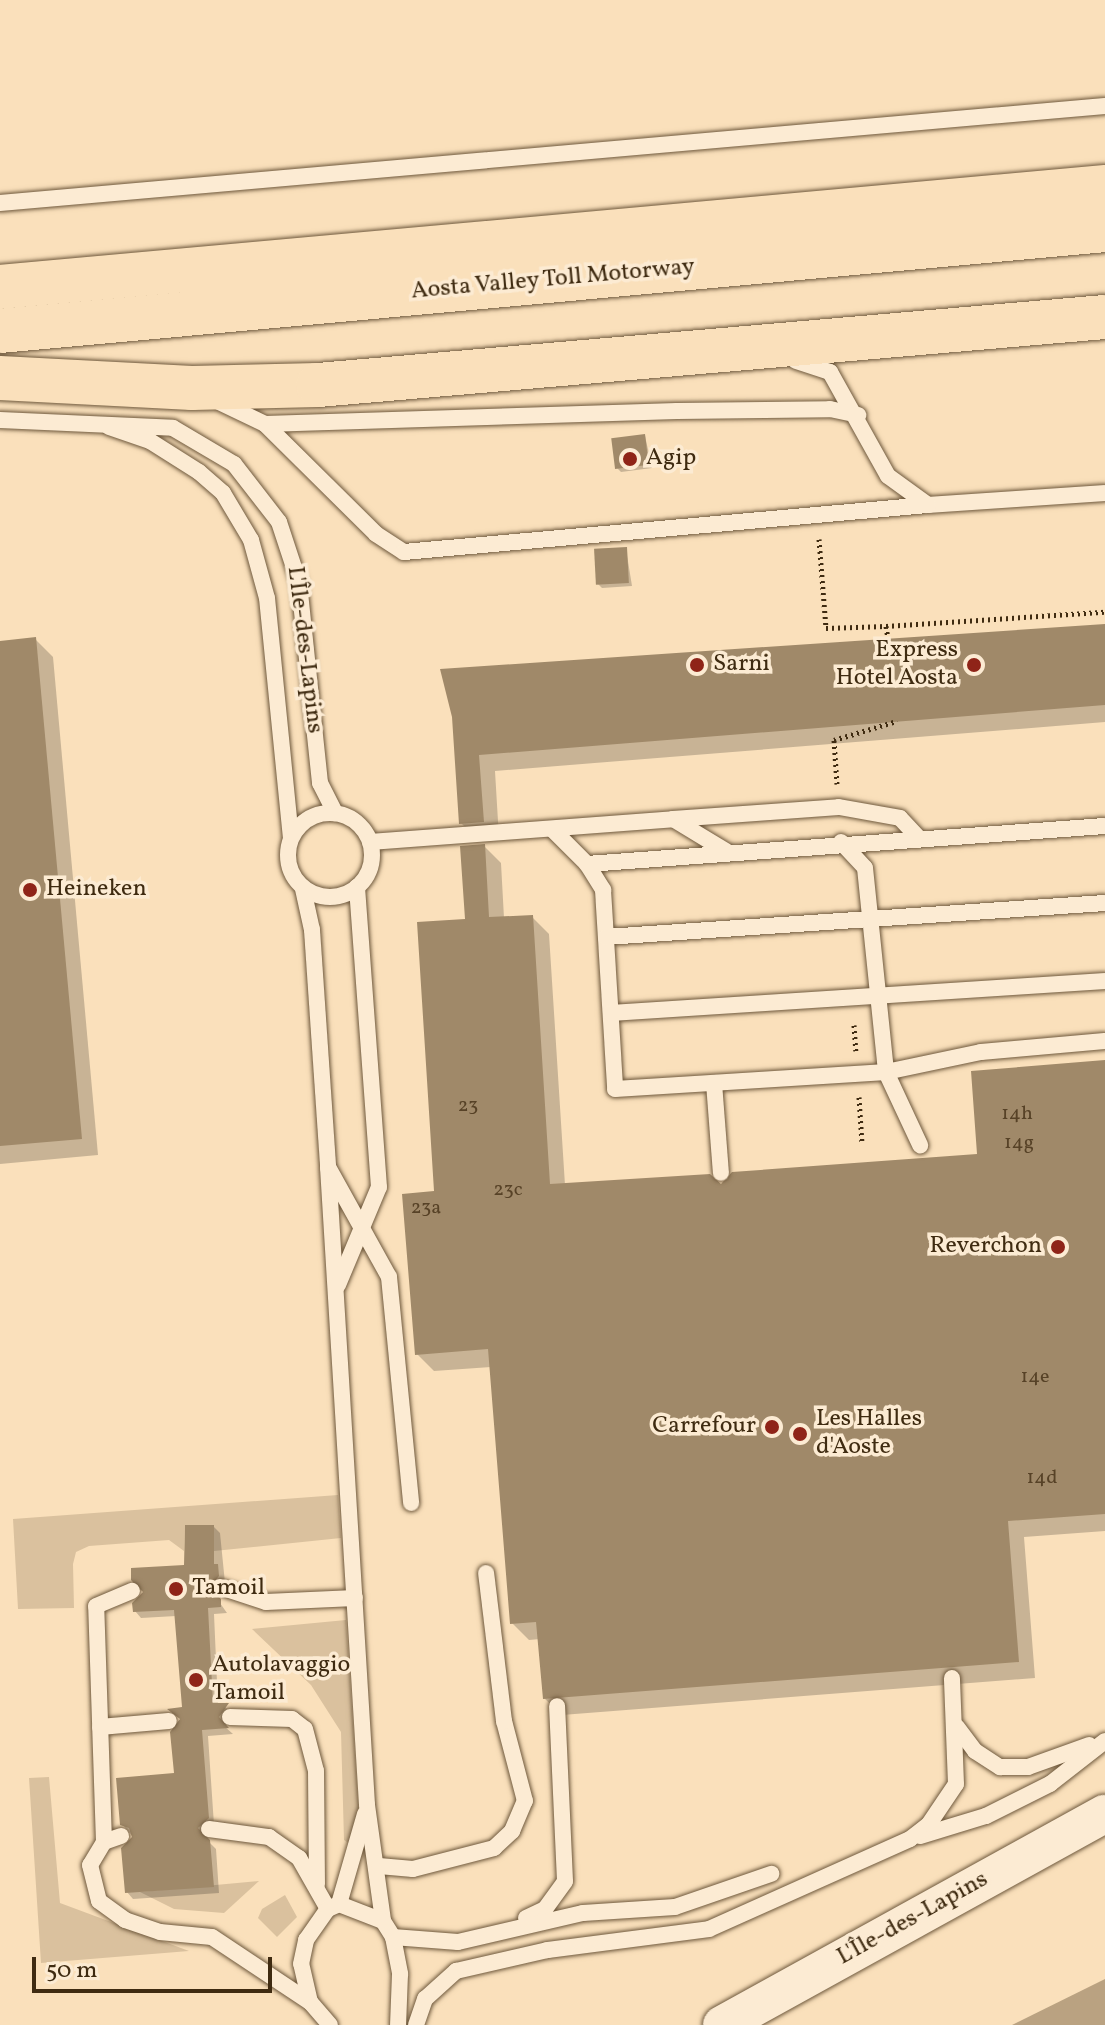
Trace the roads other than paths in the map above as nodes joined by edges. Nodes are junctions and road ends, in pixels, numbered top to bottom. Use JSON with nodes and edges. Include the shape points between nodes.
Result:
{"nodes":[{"id":1,"x":1105,"y":106,"type":"edge"},
{"id":2,"x":1105,"y":187,"type":"edge"},
{"id":3,"x":0,"y":203,"type":"edge"},
{"id":4,"x":1105,"y":230,"type":"edge"},
{"id":5,"x":0,"y":287,"type":"edge"},
{"id":6,"x":1105,"y":317,"type":"edge"},
{"id":7,"x":0,"y":331,"type":"edge"},
{"id":8,"x":711,"y":352,"type":"junction"},
{"id":9,"x":0,"y":378,"type":"edge"},
{"id":10,"x":192,"y":388,"type":"junction"},
{"id":11,"x":858,"y":415,"type":"junction"},
{"id":12,"x":0,"y":420,"type":"edge"},
{"id":13,"x":89,"y":420,"type":"junction"},
{"id":14,"x":265,"y":424,"type":"junction"},
{"id":15,"x":1105,"y":493,"type":"edge"},
{"id":16,"x":928,"y":505,"type":"junction"},
{"id":17,"x":335,"y":813,"type":"junction"},
{"id":18,"x":673,"y":819,"type":"junction"},
{"id":19,"x":1105,"y":826,"type":"edge"},
{"id":20,"x":552,"y":829,"type":"junction"},
{"id":21,"x":917,"y":836,"type":"junction"},
{"id":22,"x":291,"y":838,"type":"junction"},
{"id":23,"x":370,"y":842,"type":"junction"},
{"id":24,"x":841,"y":842,"type":"junction"},
{"id":25,"x":726,"y":851,"type":"junction"},
{"id":26,"x":587,"y":864,"type":"junction"},
{"id":27,"x":357,"y":887,"type":"junction"},
{"id":28,"x":303,"y":889,"type":"junction"},
{"id":29,"x":1105,"y":903,"type":"edge"},
{"id":30,"x":873,"y":919,"type":"junction"},
{"id":31,"x":606,"y":937,"type":"junction"},
{"id":32,"x":1105,"y":981,"type":"edge"},
{"id":33,"x":879,"y":997,"type":"junction"},
{"id":34,"x":611,"y":1013,"type":"junction"},
{"id":35,"x":1105,"y":1041,"type":"edge"},
{"id":36,"x":886,"y":1072,"type":"junction"},
{"id":37,"x":714,"y":1083,"type":"junction"},
{"id":38,"x":920,"y":1145,"type":"dead end"},
{"id":39,"x":328,"y":1167,"type":"junction"},
{"id":40,"x":721,"y":1173,"type":"dead end"},
{"id":41,"x":361,"y":1230,"type":"junction"},
{"id":42,"x":336,"y":1290,"type":"junction"},
{"id":43,"x":411,"y":1503,"type":"dead end"},
{"id":44,"x":486,"y":1573,"type":"dead end"},
{"id":45,"x":220,"y":1587,"type":"dead end"},
{"id":46,"x":132,"y":1591,"type":"dead end"},
{"id":47,"x":355,"y":1598,"type":"junction"},
{"id":48,"x":952,"y":1678,"type":"dead end"},
{"id":49,"x":557,"y":1706,"type":"dead end"},
{"id":50,"x":230,"y":1717,"type":"dead end"},
{"id":51,"x":169,"y":1721,"type":"dead end"},
{"id":52,"x":956,"y":1725,"type":"junction"},
{"id":53,"x":100,"y":1727,"type":"junction"},
{"id":54,"x":1105,"y":1739,"type":"edge"},
{"id":55,"x":367,"y":1805,"type":"junction"},
{"id":56,"x":1105,"y":1814,"type":"edge"},
{"id":57,"x":209,"y":1829,"type":"dead end"},
{"id":58,"x":121,"y":1836,"type":"dead end"},
{"id":59,"x":910,"y":1839,"type":"junction"},
{"id":60,"x":104,"y":1842,"type":"junction"},
{"id":61,"x":379,"y":1866,"type":"junction"},
{"id":62,"x":771,"y":1874,"type":"dead end"},
{"id":63,"x":317,"y":1884,"type":"junction"},
{"id":64,"x":334,"y":1906,"type":"junction"},
{"id":65,"x":383,"y":1921,"type":"junction"},
{"id":66,"x":503,"y":1929,"type":"junction"},
{"id":67,"x":393,"y":1937,"type":"junction"},
{"id":68,"x":310,"y":2002,"type":"junction"},
{"id":69,"x":330,"y":2025,"type":"edge"},
{"id":70,"x":398,"y":2025,"type":"edge"},
{"id":71,"x":416,"y":2025,"type":"edge"},
{"id":72,"x":722,"y":2025,"type":"edge"}],
"edges":[{"from":1,"to":3,"type":"lane"},
{"from":2,"to":5,"type":"highway","name":"Aosta Valley Toll Motorway"},
{"from":4,"to":7,"type":"highway","name":"Aosta Valley Toll Motorway"},
{"from":6,"to":8,"type":"highway"},
{"from":8,"to":10,"type":"highway","via":[[418,379]]},
{"from":8,"to":11,"type":"lane","via":[[822,366]]},
{"from":9,"to":10,"type":"highway"},
{"from":10,"to":14,"type":"lane"},
{"from":11,"to":14,"type":"lane","via":[[830,409],[677,411]]},
{"from":11,"to":16,"type":"lane","via":[[888,476]]},
{"from":12,"to":13,"type":"lane","name":"L'Île-des-Lapins"},
{"from":13,"to":17,"type":"lane","name":"L'Île-des-Lapins","via":[[173,428],[208,444],[234,464],[279,522],[299,583],[320,783]]},
{"from":13,"to":22,"type":"lane","name":"L'Île-des-Lapins","via":[[177,456],[223,493],[246,529],[267,598]]},
{"from":14,"to":16,"type":"lane","via":[[376,534],[404,552]]},
{"from":15,"to":16,"type":"lane"},
{"from":17,"to":22,"type":"lane","via":[[308,818]]},
{"from":17,"to":23,"type":"lane","via":[[357,822]]},
{"from":18,"to":20,"type":"lane"},
{"from":18,"to":21,"type":"lane","via":[[839,807],[900,818]]},
{"from":18,"to":25,"type":"lane"},
{"from":19,"to":21,"type":"lane"},
{"from":20,"to":23,"type":"lane"},
{"from":20,"to":26,"type":"lane"},
{"from":21,"to":24,"type":"lane"},
{"from":22,"to":28,"type":"lane","name":"L'Île-des-Lapins","via":[[288,866]]},
{"from":23,"to":27,"type":"lane","via":[[370,867]]},
{"from":24,"to":25,"type":"lane"},
{"from":24,"to":30,"type":"lane","via":[[865,868]]},
{"from":25,"to":26,"type":"lane"},
{"from":26,"to":31,"type":"lane","via":[[603,890]]},
{"from":27,"to":28,"type":"lane","via":[[336,897]]},
{"from":27,"to":41,"type":"lane","via":[[379,1187]]},
{"from":28,"to":39,"type":"lane","name":"L'Île-des-Lapins","via":[[312,930]]},
{"from":29,"to":30,"type":"lane"},
{"from":30,"to":31,"type":"lane"},
{"from":30,"to":33,"type":"lane"},
{"from":31,"to":34,"type":"lane"},
{"from":32,"to":33,"type":"lane"},
{"from":33,"to":34,"type":"lane"},
{"from":33,"to":36,"type":"lane"},
{"from":34,"to":37,"type":"lane","via":[[615,1089]]},
{"from":35,"to":36,"type":"lane","via":[[981,1052]]},
{"from":36,"to":37,"type":"lane"},
{"from":36,"to":38,"type":"lane"},
{"from":37,"to":40,"type":"lane"},
{"from":39,"to":41,"type":"lane"},
{"from":39,"to":42,"type":"lane","name":"L'Île-des-Lapins"},
{"from":41,"to":42,"type":"lane"},
{"from":41,"to":43,"type":"lane","via":[[389,1277]]},
{"from":42,"to":47,"type":"lane","name":"L'Île-des-Lapins"},
{"from":44,"to":61,"type":"lane","via":[[504,1721],[525,1801],[512,1831],[494,1848],[413,1869]]},
{"from":45,"to":47,"type":"lane","via":[[266,1602]]},
{"from":46,"to":53,"type":"lane","via":[[96,1606]]},
{"from":47,"to":55,"type":"lane","name":"L'Île-des-Lapins"},
{"from":48,"to":52,"type":"lane"},
{"from":49,"to":66,"type":"lane","via":[[565,1881],[545,1909]]},
{"from":50,"to":63,"type":"lane","via":[[292,1719],[305,1729],[316,1771]]},
{"from":51,"to":53,"type":"lane"},
{"from":52,"to":54,"type":"lane","via":[[975,1751],[1000,1767],[1063,1758]]},
{"from":52,"to":59,"type":"lane","via":[[956,1784],[929,1824]]},
{"from":53,"to":60,"type":"lane"},
{"from":54,"to":59,"type":"lane","via":[[1050,1784],[986,1816]]},
{"from":55,"to":61,"type":"lane"},
{"from":55,"to":64,"type":"lane"},
{"from":56,"to":72,"type":"street","name":"L'Île-des-Lapins"},
{"from":57,"to":63,"type":"lane","via":[[269,1837],[299,1858]]},
{"from":58,"to":60,"type":"lane"},
{"from":59,"to":71,"type":"lane","via":[[709,1929],[548,1950],[456,1971],[425,1999]]},
{"from":60,"to":68,"type":"lane","via":[[90,1865],[99,1901],[125,1920],[160,1932],[212,1937]]},
{"from":61,"to":65,"type":"lane"},
{"from":62,"to":66,"type":"lane","via":[[675,1907],[583,1913]]},
{"from":63,"to":64,"type":"lane"},
{"from":64,"to":65,"type":"lane"},
{"from":64,"to":68,"type":"lane","via":[[302,1951],[301,1978]]},
{"from":65,"to":67,"type":"lane"},
{"from":66,"to":67,"type":"lane","via":[[458,1942]]},
{"from":67,"to":70,"type":"lane","via":[[400,1974]]},
{"from":68,"to":69,"type":"lane"}]}
